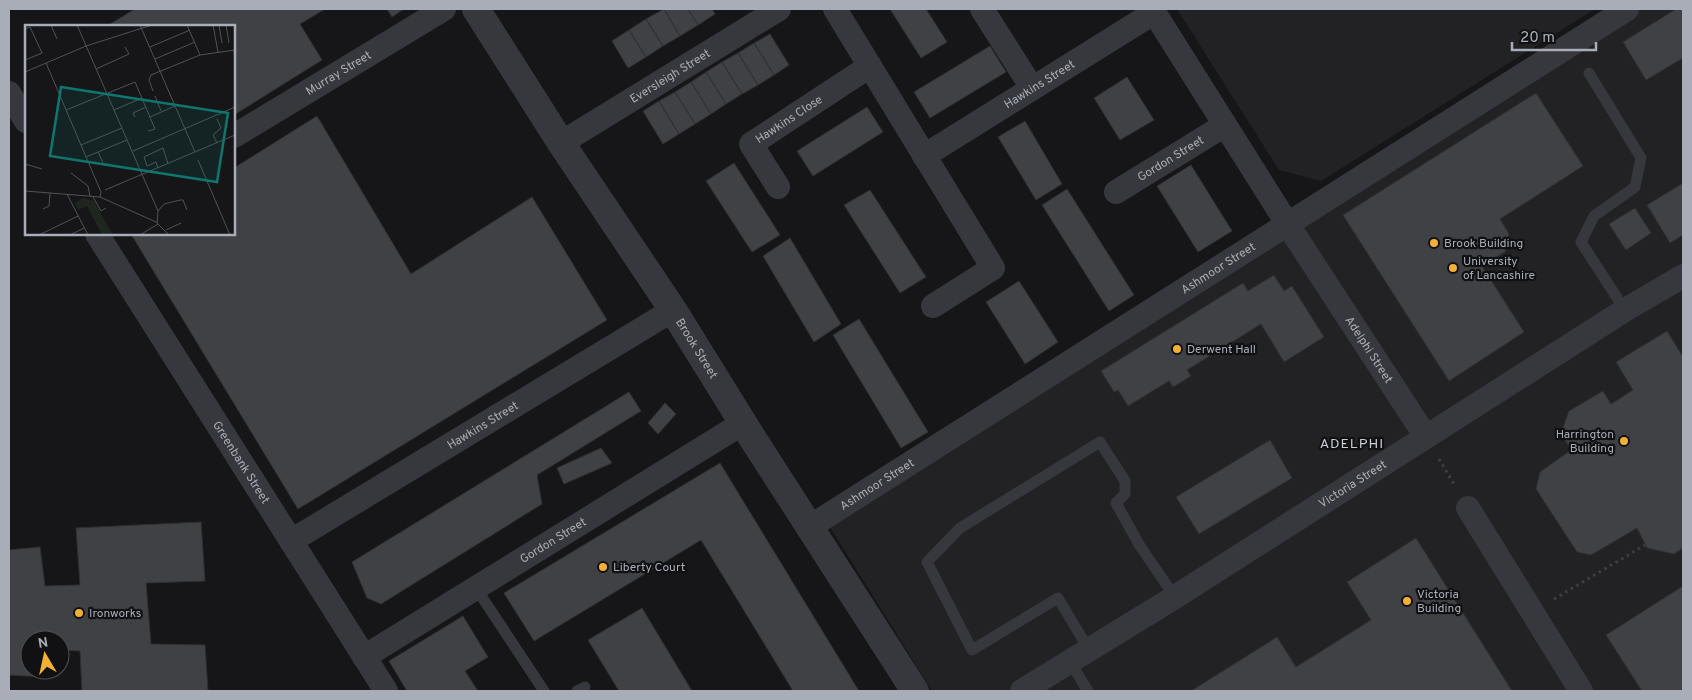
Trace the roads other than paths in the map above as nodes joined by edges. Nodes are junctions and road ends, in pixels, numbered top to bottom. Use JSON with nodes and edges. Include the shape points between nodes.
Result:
{"nodes":[{"id":1,"x":444,"y":9,"type":"edge"},
{"id":2,"x":476,"y":9,"type":"edge"},
{"id":3,"x":779,"y":9,"type":"edge"},
{"id":4,"x":835,"y":9,"type":"edge"},
{"id":5,"x":982,"y":9,"type":"edge"},
{"id":6,"x":1627,"y":9,"type":"edge"},
{"id":7,"x":1154,"y":11,"type":"edge"},
{"id":8,"x":870,"y":66,"type":"junction"},
{"id":9,"x":1588,"y":73,"type":"dead end"},
{"id":10,"x":1032,"y":88,"type":"junction"},
{"id":11,"x":9,"y":93,"type":"edge"},
{"id":12,"x":25,"y":119,"type":"edge"},
{"id":13,"x":1225,"y":125,"type":"junction"},
{"id":14,"x":235,"y":135,"type":"edge"},
{"id":15,"x":561,"y":143,"type":"junction"},
{"id":16,"x":924,"y":156,"type":"junction"},
{"id":17,"x":778,"y":187,"type":"dead end"},
{"id":18,"x":1116,"y":192,"type":"dead end"},
{"id":19,"x":1288,"y":225,"type":"junction"},
{"id":20,"x":98,"y":235,"type":"edge"},
{"id":21,"x":1683,"y":276,"type":"edge"},
{"id":22,"x":933,"y":306,"type":"dead end"},
{"id":23,"x":673,"y":310,"type":"junction"},
{"id":24,"x":1625,"y":310,"type":"junction"},
{"id":25,"x":743,"y":423,"type":"junction"},
{"id":26,"x":1426,"y":437,"type":"junction"},
{"id":27,"x":1468,"y":508,"type":"road end"},
{"id":28,"x":811,"y":526,"type":"junction"},
{"id":29,"x":291,"y":541,"type":"junction"},
{"id":30,"x":476,"y":588,"type":"junction"},
{"id":31,"x":1175,"y":597,"type":"junction"},
{"id":32,"x":1080,"y":656,"type":"junction"},
{"id":33,"x":364,"y":657,"type":"junction"},
{"id":34,"x":386,"y":691,"type":"edge"},
{"id":35,"x":544,"y":691,"type":"edge"},
{"id":36,"x":915,"y":691,"type":"edge"},
{"id":37,"x":1022,"y":691,"type":"edge"},
{"id":38,"x":1088,"y":691,"type":"edge"},
{"id":39,"x":1582,"y":691,"type":"edge"}],
"edges":[{"from":1,"to":14,"type":"street","name":"Murray Street"},
{"from":2,"to":15,"type":"street","name":"Brook Street"},
{"from":3,"to":15,"type":"street","name":"Eversleigh Street"},
{"from":4,"to":8,"type":"street"},
{"from":5,"to":10,"type":"street"},
{"from":6,"to":19,"type":"street","name":"Ashmoor Street"},
{"from":7,"to":10,"type":"street","name":"Hawkins Street"},
{"from":7,"to":13,"type":"street","name":"Adelphi Street"},
{"from":8,"to":16,"type":"street"},
{"from":8,"to":17,"type":"street","name":"Hawkins Close","via":[[751,144]]},
{"from":9,"to":24,"type":"lane","via":[[1641,158],[1635,187],[1594,216],[1581,242]]},
{"from":10,"to":16,"type":"street","name":"Hawkins Street"},
{"from":11,"to":12,"type":"street"},
{"from":13,"to":18,"type":"street","name":"Gordon Street"},
{"from":13,"to":19,"type":"street","name":"Adelphi Street"},
{"from":15,"to":23,"type":"street","name":"Brook Street"},
{"from":16,"to":22,"type":"street","via":[[993,268]]},
{"from":19,"to":26,"type":"street","name":"Adelphi Street"},
{"from":19,"to":28,"type":"street","name":"Ashmoor Street"},
{"from":20,"to":29,"type":"street","name":"Greenbank Street"},
{"from":21,"to":24,"type":"street","name":"Victoria Street"},
{"from":23,"to":25,"type":"street","name":"Brook Street"},
{"from":23,"to":29,"type":"street","name":"Hawkins Street"},
{"from":24,"to":26,"type":"street","name":"Victoria Street"},
{"from":25,"to":28,"type":"street","name":"Brook Street"},
{"from":25,"to":30,"type":"street","name":"Gordon Street"},
{"from":26,"to":31,"type":"street","name":"Victoria Street"},
{"from":27,"to":39,"type":"street"},
{"from":28,"to":36,"type":"street","name":"Brook Street"},
{"from":29,"to":33,"type":"street","name":"Greenbank Street"},
{"from":30,"to":33,"type":"street","name":"Gordon Street"},
{"from":30,"to":35,"type":"lane"},
{"from":31,"to":32,"type":"street","name":"Victoria Street"},
{"from":31,"to":32,"type":"lane","via":[[1140,546],[1116,503],[1125,494],[1125,482],[1100,442],[960,528],[927,562],[972,650],[1058,598]]},
{"from":32,"to":37,"type":"street","name":"Victoria Street"},
{"from":32,"to":38,"type":"lane"},
{"from":33,"to":34,"type":"street","name":"Greenbank Street"}]}
